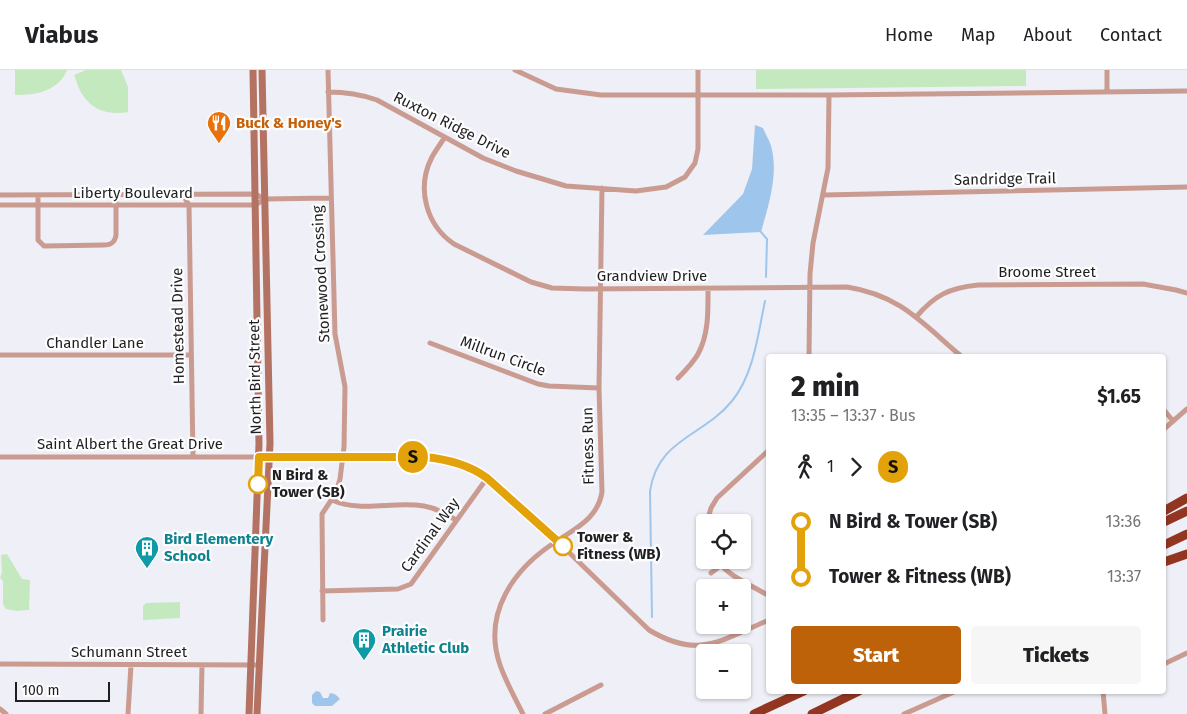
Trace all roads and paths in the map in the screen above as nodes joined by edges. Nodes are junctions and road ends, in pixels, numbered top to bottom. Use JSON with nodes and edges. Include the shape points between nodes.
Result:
{"nodes":[{"id":1,"x":253,"y":70,"type":"edge"},
{"id":2,"x":262,"y":70,"type":"edge"},
{"id":3,"x":328,"y":70,"type":"edge"},
{"id":4,"x":515,"y":70,"type":"edge"},
{"id":5,"x":698,"y":70,"type":"edge"},
{"id":6,"x":1108,"y":70,"type":"edge"},
{"id":7,"x":328,"y":92,"type":"junction"},
{"id":8,"x":1107,"y":92,"type":"junction"},
{"id":9,"x":1187,"y":92,"type":"edge"},
{"id":10,"x":829,"y":95,"type":"junction"},
{"id":11,"x":697,"y":96,"type":"junction"},
{"id":12,"x":445,"y":137,"type":"junction"},
{"id":13,"x":1187,"y":187,"type":"edge"},
{"id":14,"x":602,"y":188,"type":"junction"},
{"id":15,"x":255,"y":194,"type":"junction"},
{"id":16,"x":0,"y":195,"type":"edge"},
{"id":17,"x":38,"y":195,"type":"junction"},
{"id":18,"x":116,"y":195,"type":"junction"},
{"id":19,"x":184,"y":195,"type":"junction"},
{"id":20,"x":824,"y":195,"type":"junction"},
{"id":21,"x":330,"y":198,"type":"junction"},
{"id":22,"x":265,"y":199,"type":"junction"},
{"id":23,"x":0,"y":205,"type":"edge"},
{"id":24,"x":255,"y":205,"type":"junction"},
{"id":25,"x":38,"y":206,"type":"junction"},
{"id":26,"x":116,"y":206,"type":"junction"},
{"id":27,"x":189,"y":206,"type":"junction"},
{"id":28,"x":708,"y":288,"type":"junction"},
{"id":29,"x":810,"y":288,"type":"junction"},
{"id":30,"x":600,"y":289,"type":"junction"},
{"id":31,"x":1187,"y":293,"type":"edge"},
{"id":32,"x":916,"y":317,"type":"junction"},
{"id":33,"x":430,"y":343,"type":"dead end"},
{"id":34,"x":809,"y":354,"type":"edge"},
{"id":35,"x":959,"y":354,"type":"edge"},
{"id":36,"x":0,"y":355,"type":"edge"},
{"id":37,"x":191,"y":355,"type":"junction"},
{"id":38,"x":678,"y":378,"type":"dead end"},
{"id":39,"x":599,"y":388,"type":"junction"},
{"id":40,"x":1187,"y":409,"type":"edge"},
{"id":41,"x":1166,"y":412,"type":"edge"},
{"id":42,"x":1173,"y":421,"type":"junction"},
{"id":43,"x":1166,"y":427,"type":"edge"},
{"id":44,"x":766,"y":453,"type":"edge"},
{"id":45,"x":343,"y":456,"type":"junction"},
{"id":46,"x":0,"y":457,"type":"edge"},
{"id":47,"x":193,"y":457,"type":"junction"},
{"id":48,"x":259,"y":457,"type":"junction"},
{"id":49,"x":269,"y":457,"type":"junction"},
{"id":50,"x":487,"y":478,"type":"junction"},
{"id":51,"x":1187,"y":498,"type":"edge"},
{"id":52,"x":332,"y":500,"type":"junction"},
{"id":53,"x":1166,"y":510,"type":"edge"},
{"id":54,"x":1187,"y":511,"type":"edge"},
{"id":55,"x":709,"y":514,"type":"edge"},
{"id":56,"x":456,"y":520,"type":"junction"},
{"id":57,"x":1166,"y":521,"type":"edge"},
{"id":58,"x":1187,"y":534,"type":"edge"},
{"id":59,"x":557,"y":541,"type":"junction"},
{"id":60,"x":1166,"y":544,"type":"edge"},
{"id":61,"x":1187,"y":554,"type":"edge"},
{"id":62,"x":1166,"y":561,"type":"edge"},
{"id":63,"x":716,"y":569,"type":"edge"},
{"id":64,"x":725,"y":569,"type":"edge"},
{"id":65,"x":711,"y":573,"type":"dead end"},
{"id":66,"x":322,"y":590,"type":"junction"},
{"id":67,"x":766,"y":594,"type":"edge"},
{"id":68,"x":323,"y":620,"type":"dead end"},
{"id":69,"x":766,"y":621,"type":"edge"},
{"id":70,"x":1187,"y":654,"type":"edge"},
{"id":71,"x":1166,"y":663,"type":"edge"},
{"id":72,"x":0,"y":664,"type":"edge"},
{"id":73,"x":130,"y":665,"type":"junction"},
{"id":74,"x":202,"y":665,"type":"junction"},
{"id":75,"x":250,"y":665,"type":"junction"},
{"id":76,"x":258,"y":665,"type":"junction"},
{"id":77,"x":602,"y":686,"type":"dead end"},
{"id":78,"x":797,"y":694,"type":"edge"},
{"id":79,"x":853,"y":694,"type":"edge"},
{"id":80,"x":949,"y":694,"type":"edge"},
{"id":81,"x":1102,"y":694,"type":"edge"},
{"id":82,"x":0,"y":709,"type":"edge"},
{"id":83,"x":6,"y":714,"type":"edge"},
{"id":84,"x":128,"y":714,"type":"edge"},
{"id":85,"x":201,"y":714,"type":"edge"},
{"id":86,"x":249,"y":714,"type":"edge"},
{"id":87,"x":256,"y":714,"type":"edge"},
{"id":88,"x":523,"y":714,"type":"edge"},
{"id":89,"x":544,"y":714,"type":"edge"},
{"id":90,"x":754,"y":714,"type":"edge"},
{"id":91,"x":812,"y":714,"type":"edge"},
{"id":92,"x":904,"y":714,"type":"edge"},
{"id":93,"x":1105,"y":714,"type":"edge"}],
"edges":[{"from":1,"to":15,"type":"street","name":"North Bird Street"},
{"from":2,"to":22,"type":"street","name":"North Bird Street"},
{"from":3,"to":7,"type":"street","name":"Stonewood Crossing"},
{"from":4,"to":11,"type":"street","via":[[556,89],[600,95]]},
{"from":5,"to":11,"type":"street","name":"Ruxton Ridge Drive"},
{"from":6,"to":8,"type":"street"},
{"from":7,"to":12,"type":"street","name":"Ruxton Ridge Drive","via":[[348,92],[377,100]]},
{"from":7,"to":21,"type":"street","name":"Stonewood Crossing"},
{"from":8,"to":9,"type":"street"},
{"from":8,"to":10,"type":"street"},
{"from":10,"to":11,"type":"street"},
{"from":10,"to":20,"type":"street","via":[[828,168]]},
{"from":11,"to":14,"type":"street","name":"Ruxton Ridge Drive","via":[[698,148],[695,163],[686,177],[666,188],[636,191]]},
{"from":12,"to":14,"type":"street","name":"Ruxton Ridge Drive","via":[[483,158],[516,171],[566,186]]},
{"from":12,"to":30,"type":"street","name":"Grandview Drive","via":[[432,158],[425,180],[425,201],[430,219],[443,237],[531,282],[552,288]]},
{"from":13,"to":20,"type":"street","name":"Sandridge Trail"},
{"from":14,"to":30,"type":"street","name":"Fitness Run"},
{"from":15,"to":19,"type":"street","name":"Liberty Boulevard"},
{"from":15,"to":22,"type":"street","name":"Liberty Boulevard"},
{"from":15,"to":24,"type":"street","name":"North Bird Street"},
{"from":16,"to":17,"type":"street","name":"Liberty Boulevard"},
{"from":17,"to":18,"type":"street","name":"Liberty Boulevard"},
{"from":17,"to":25,"type":"street"},
{"from":18,"to":19,"type":"street","name":"Liberty Boulevard"},
{"from":18,"to":26,"type":"street"},
{"from":19,"to":27,"type":"street","name":"Homestead Drive"},
{"from":20,"to":29,"type":"street","via":[[813,243]]},
{"from":21,"to":22,"type":"street","name":"Liberty Boulevard"},
{"from":21,"to":45,"type":"street","name":"Stonewood Crossing","via":[[335,334],[345,387]]},
{"from":22,"to":24,"type":"street"},
{"from":22,"to":49,"type":"street","name":"North Bird Street"},
{"from":23,"to":25,"type":"street","name":"Liberty Boulevard"},
{"from":24,"to":27,"type":"street","name":"Liberty Boulevard"},
{"from":24,"to":48,"type":"street","name":"North Bird Street"},
{"from":25,"to":26,"type":"street","name":"Liberty Boulevard"},
{"from":25,"to":26,"type":"street","via":[[38,240],[44,246],[112,244],[116,234]]},
{"from":26,"to":27,"type":"street","name":"Liberty Boulevard"},
{"from":27,"to":37,"type":"street","name":"Homestead Drive"},
{"from":28,"to":29,"type":"street","name":"Grandview Drive"},
{"from":28,"to":30,"type":"street","name":"Grandview Drive"},
{"from":28,"to":38,"type":"street","via":[[708,317],[703,343],[698,355]]},
{"from":29,"to":32,"type":"street","name":"Grandview Drive","via":[[862,289],[892,300]]},
{"from":29,"to":34,"type":"street"},
{"from":30,"to":39,"type":"street","name":"Fitness Run"},
{"from":31,"to":32,"type":"street","name":"Broome Street","via":[[1143,284],[978,285],[955,288],[941,294]]},
{"from":32,"to":35,"type":"street","name":"Grandview Drive"},
{"from":33,"to":39,"type":"street","name":"Millrun Circle","via":[[538,384]]},
{"from":36,"to":37,"type":"street","name":"Chandler Lane"},
{"from":37,"to":47,"type":"street","name":"Homestead Drive"},
{"from":39,"to":59,"type":"street","name":"Fitness Run","via":[[601,497],[590,518]]},
{"from":40,"to":42,"type":"street"},
{"from":41,"to":42,"type":"street"},
{"from":42,"to":43,"type":"street"},
{"from":44,"to":55,"type":"street","via":[[717,498]]},
{"from":45,"to":49,"type":"street","name":"Saint Albert the Great Drive"},
{"from":45,"to":50,"type":"street","name":"Saint Albert the Great Drive","via":[[437,458],[462,464]]},
{"from":45,"to":52,"type":"street","name":"Stonewood Crossing","via":[[340,479]]},
{"from":46,"to":47,"type":"street","name":"Saint Albert the Great Drive"},
{"from":47,"to":48,"type":"street","name":"Saint Albert the Great Drive"},
{"from":48,"to":49,"type":"street","name":"Saint Albert the Great Drive"},
{"from":48,"to":75,"type":"street","name":"North Bird Street"},
{"from":49,"to":76,"type":"street","name":"North Bird Street"},
{"from":50,"to":56,"type":"street","name":"Cardinal Way"},
{"from":50,"to":59,"type":"street","name":"Saint Albert the Great Drive"},
{"from":51,"to":53,"type":"highway"},
{"from":52,"to":56,"type":"street","via":[[352,507],[421,506],[441,511]]},
{"from":52,"to":66,"type":"street","name":"Stonewood Crossing","via":[[322,514]]},
{"from":54,"to":57,"type":"highway"},
{"from":56,"to":66,"type":"street","name":"Cardinal Way","via":[[406,587]]},
{"from":58,"to":60,"type":"highway"},
{"from":59,"to":69,"type":"street","name":"Saint Albert the Great Drive","via":[[660,637],[701,646]]},
{"from":59,"to":88,"type":"street","name":"Fitness Run","via":[[513,580],[495,628],[500,664]]},
{"from":61,"to":62,"type":"highway"},
{"from":63,"to":65,"type":"street"},
{"from":64,"to":67,"type":"street"},
{"from":66,"to":68,"type":"street","name":"Stonewood Crossing"},
{"from":70,"to":71,"type":"street"},
{"from":72,"to":73,"type":"street","name":"Schumann Street"},
{"from":73,"to":74,"type":"street","name":"Schumann Street"},
{"from":73,"to":84,"type":"street"},
{"from":74,"to":75,"type":"street","name":"Schumann Street"},
{"from":74,"to":85,"type":"street"},
{"from":75,"to":76,"type":"street","name":"Schumann Street"},
{"from":75,"to":86,"type":"street","name":"North Bird Street"},
{"from":76,"to":87,"type":"street","name":"North Bird Street"},
{"from":77,"to":89,"type":"street"},
{"from":78,"to":90,"type":"highway"},
{"from":79,"to":91,"type":"highway"},
{"from":80,"to":92,"type":"street"},
{"from":81,"to":93,"type":"street"},
{"from":82,"to":83,"type":"street"}]}
